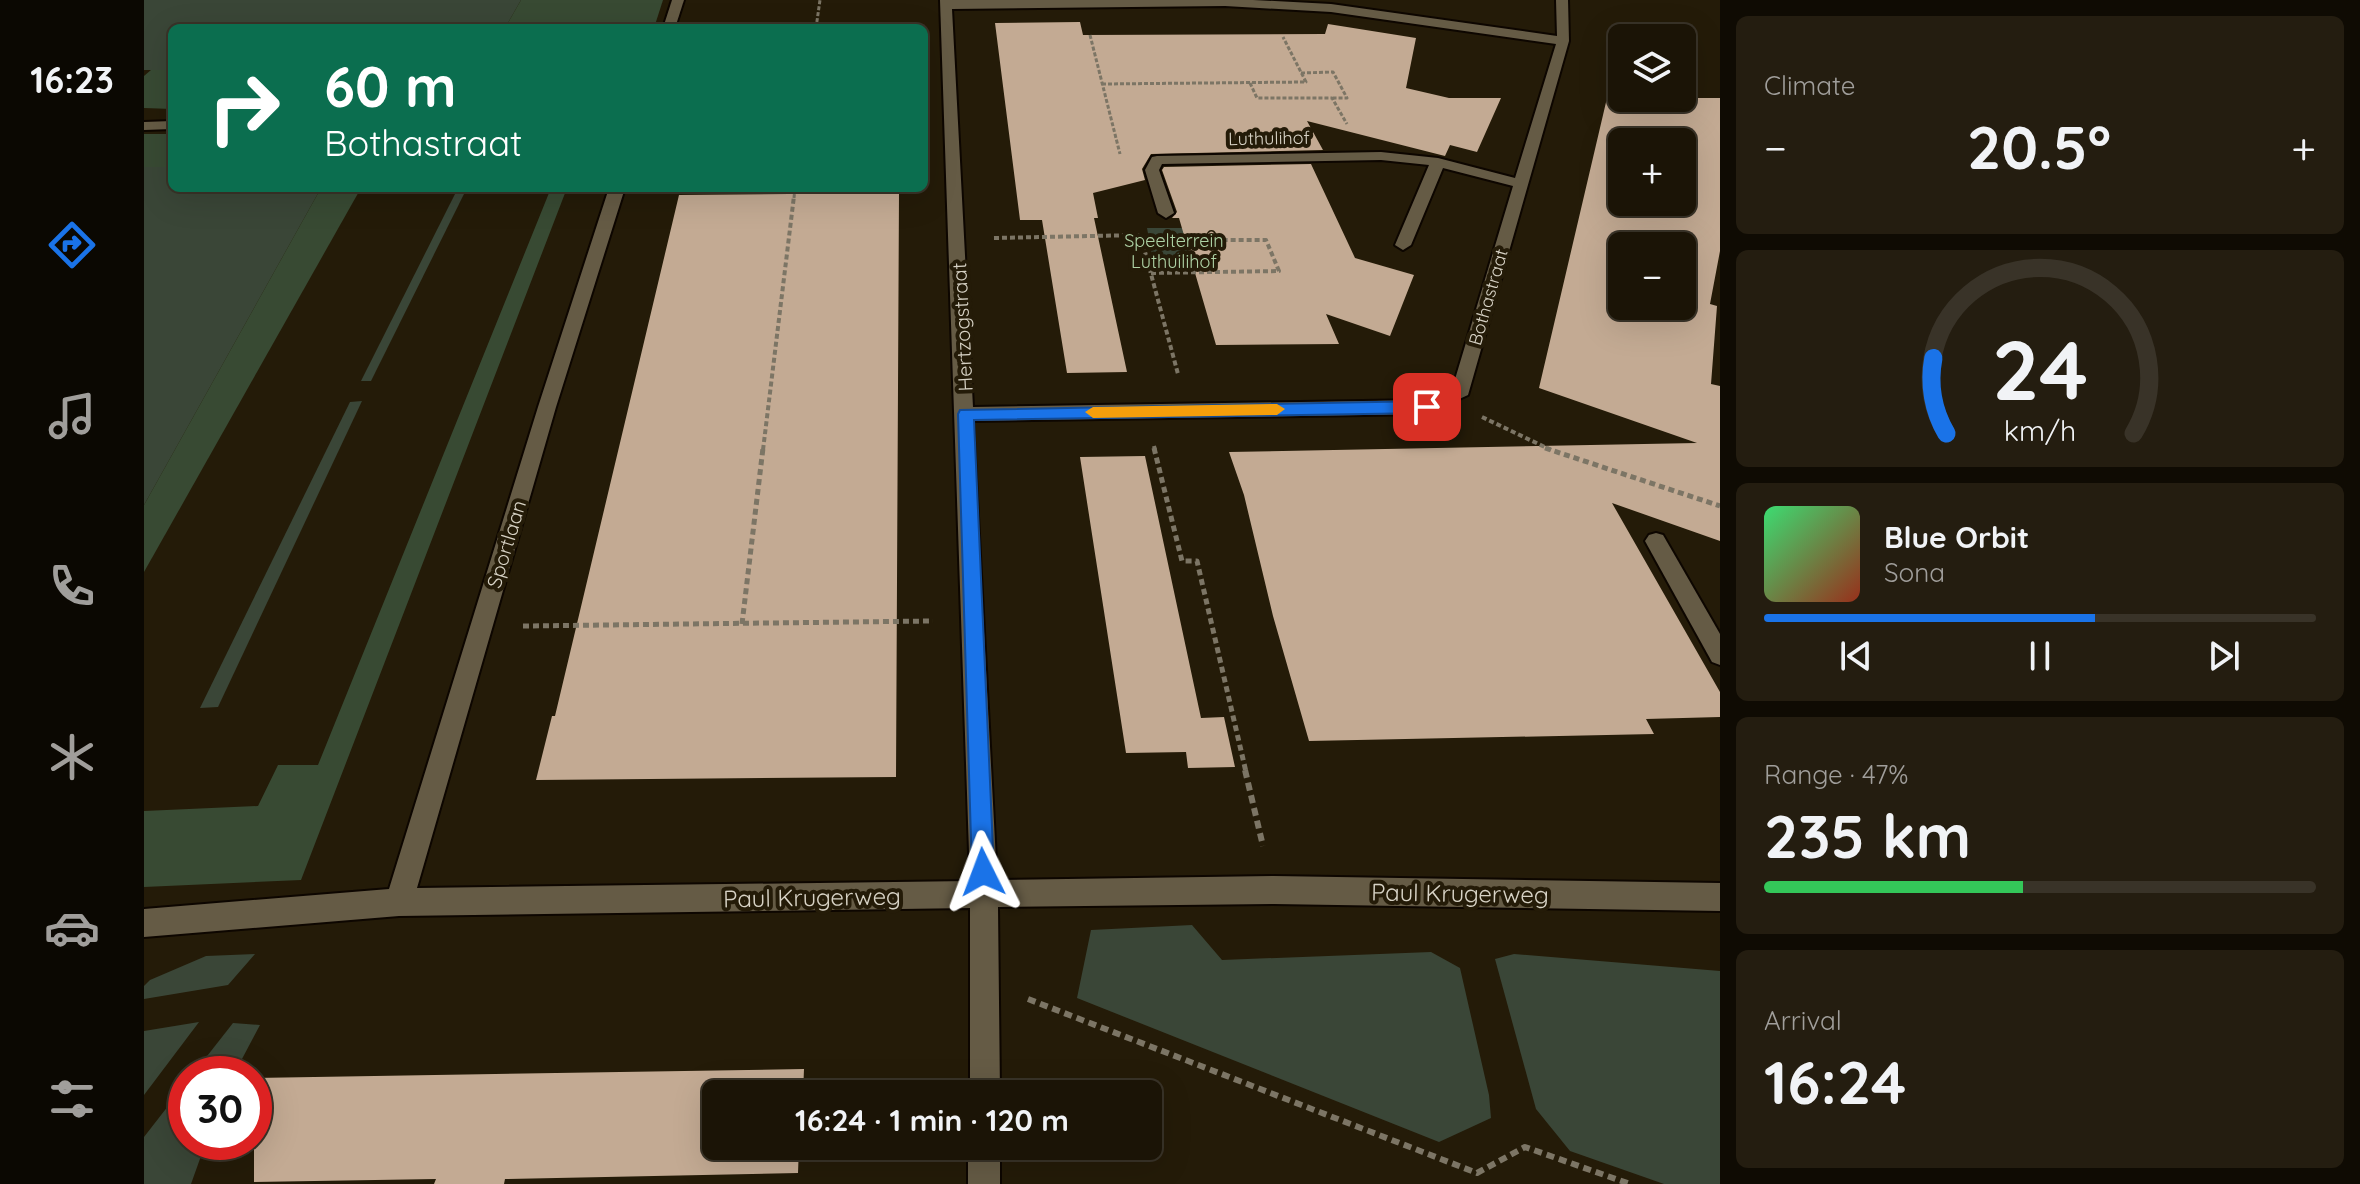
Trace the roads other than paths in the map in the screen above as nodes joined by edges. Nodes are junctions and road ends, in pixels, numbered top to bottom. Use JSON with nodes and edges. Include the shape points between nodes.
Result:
{"nodes":[{"id":1,"x":678,"y":0,"type":"edge"},
{"id":2,"x":1562,"y":0,"type":"edge"},
{"id":3,"x":946,"y":2,"type":"edge"},
{"id":4,"x":670,"y":24,"type":"edge"},
{"id":5,"x":1563,"y":41,"type":"junction"},
{"id":6,"x":168,"y":125,"type":"edge"},
{"id":7,"x":144,"y":126,"type":"edge"},
{"id":8,"x":1438,"y":162,"type":"junction"},
{"id":9,"x":1521,"y":184,"type":"junction"},
{"id":10,"x":616,"y":192,"type":"edge"},
{"id":11,"x":1166,"y":213,"type":"dead end"},
{"id":12,"x":1403,"y":245,"type":"dead end"},
{"id":13,"x":966,"y":414,"type":"junction"},
{"id":14,"x":1656,"y":541,"type":"dead end"},
{"id":15,"x":1720,"y":655,"type":"edge"},
{"id":16,"x":984,"y":894,"type":"junction"},
{"id":17,"x":1720,"y":897,"type":"edge"},
{"id":18,"x":399,"y":902,"type":"junction"},
{"id":19,"x":144,"y":923,"type":"edge"},
{"id":20,"x":985,"y":1080,"type":"edge"},
{"id":21,"x":984,"y":1160,"type":"edge"},
{"id":22,"x":984,"y":1184,"type":"edge"}],
"edges":[{"from":1,"to":4,"type":"street"},
{"from":2,"to":5,"type":"street","name":"Bothastraat"},
{"from":3,"to":5,"type":"street","via":[[1266,4],[1400,16]]},
{"from":3,"to":13,"type":"street","name":"Hertzogstraat"},
{"from":5,"to":9,"type":"street","name":"Bothastraat"},
{"from":6,"to":7,"type":"street"},
{"from":8,"to":9,"type":"street","name":"Luthulihof"},
{"from":8,"to":11,"type":"street","name":"Luthulihof","via":[[1365,156],[1157,160],[1152,170]]},
{"from":8,"to":12,"type":"street"},
{"from":9,"to":13,"type":"street","name":"Bothastraat","via":[[1461,390],[1427,407]]},
{"from":10,"to":18,"type":"street","name":"Sportlaan"},
{"from":13,"to":16,"type":"street","name":"Hertzogstraat"},
{"from":14,"to":15,"type":"street"},
{"from":16,"to":17,"type":"street","name":"Paul Krugerweg","via":[[1274,890]]},
{"from":16,"to":18,"type":"street","name":"Paul Krugerweg"},
{"from":16,"to":20,"type":"street","name":"Hertzogstraat"},
{"from":18,"to":19,"type":"street","name":"Paul Krugerweg"},
{"from":21,"to":22,"type":"street"}]}
